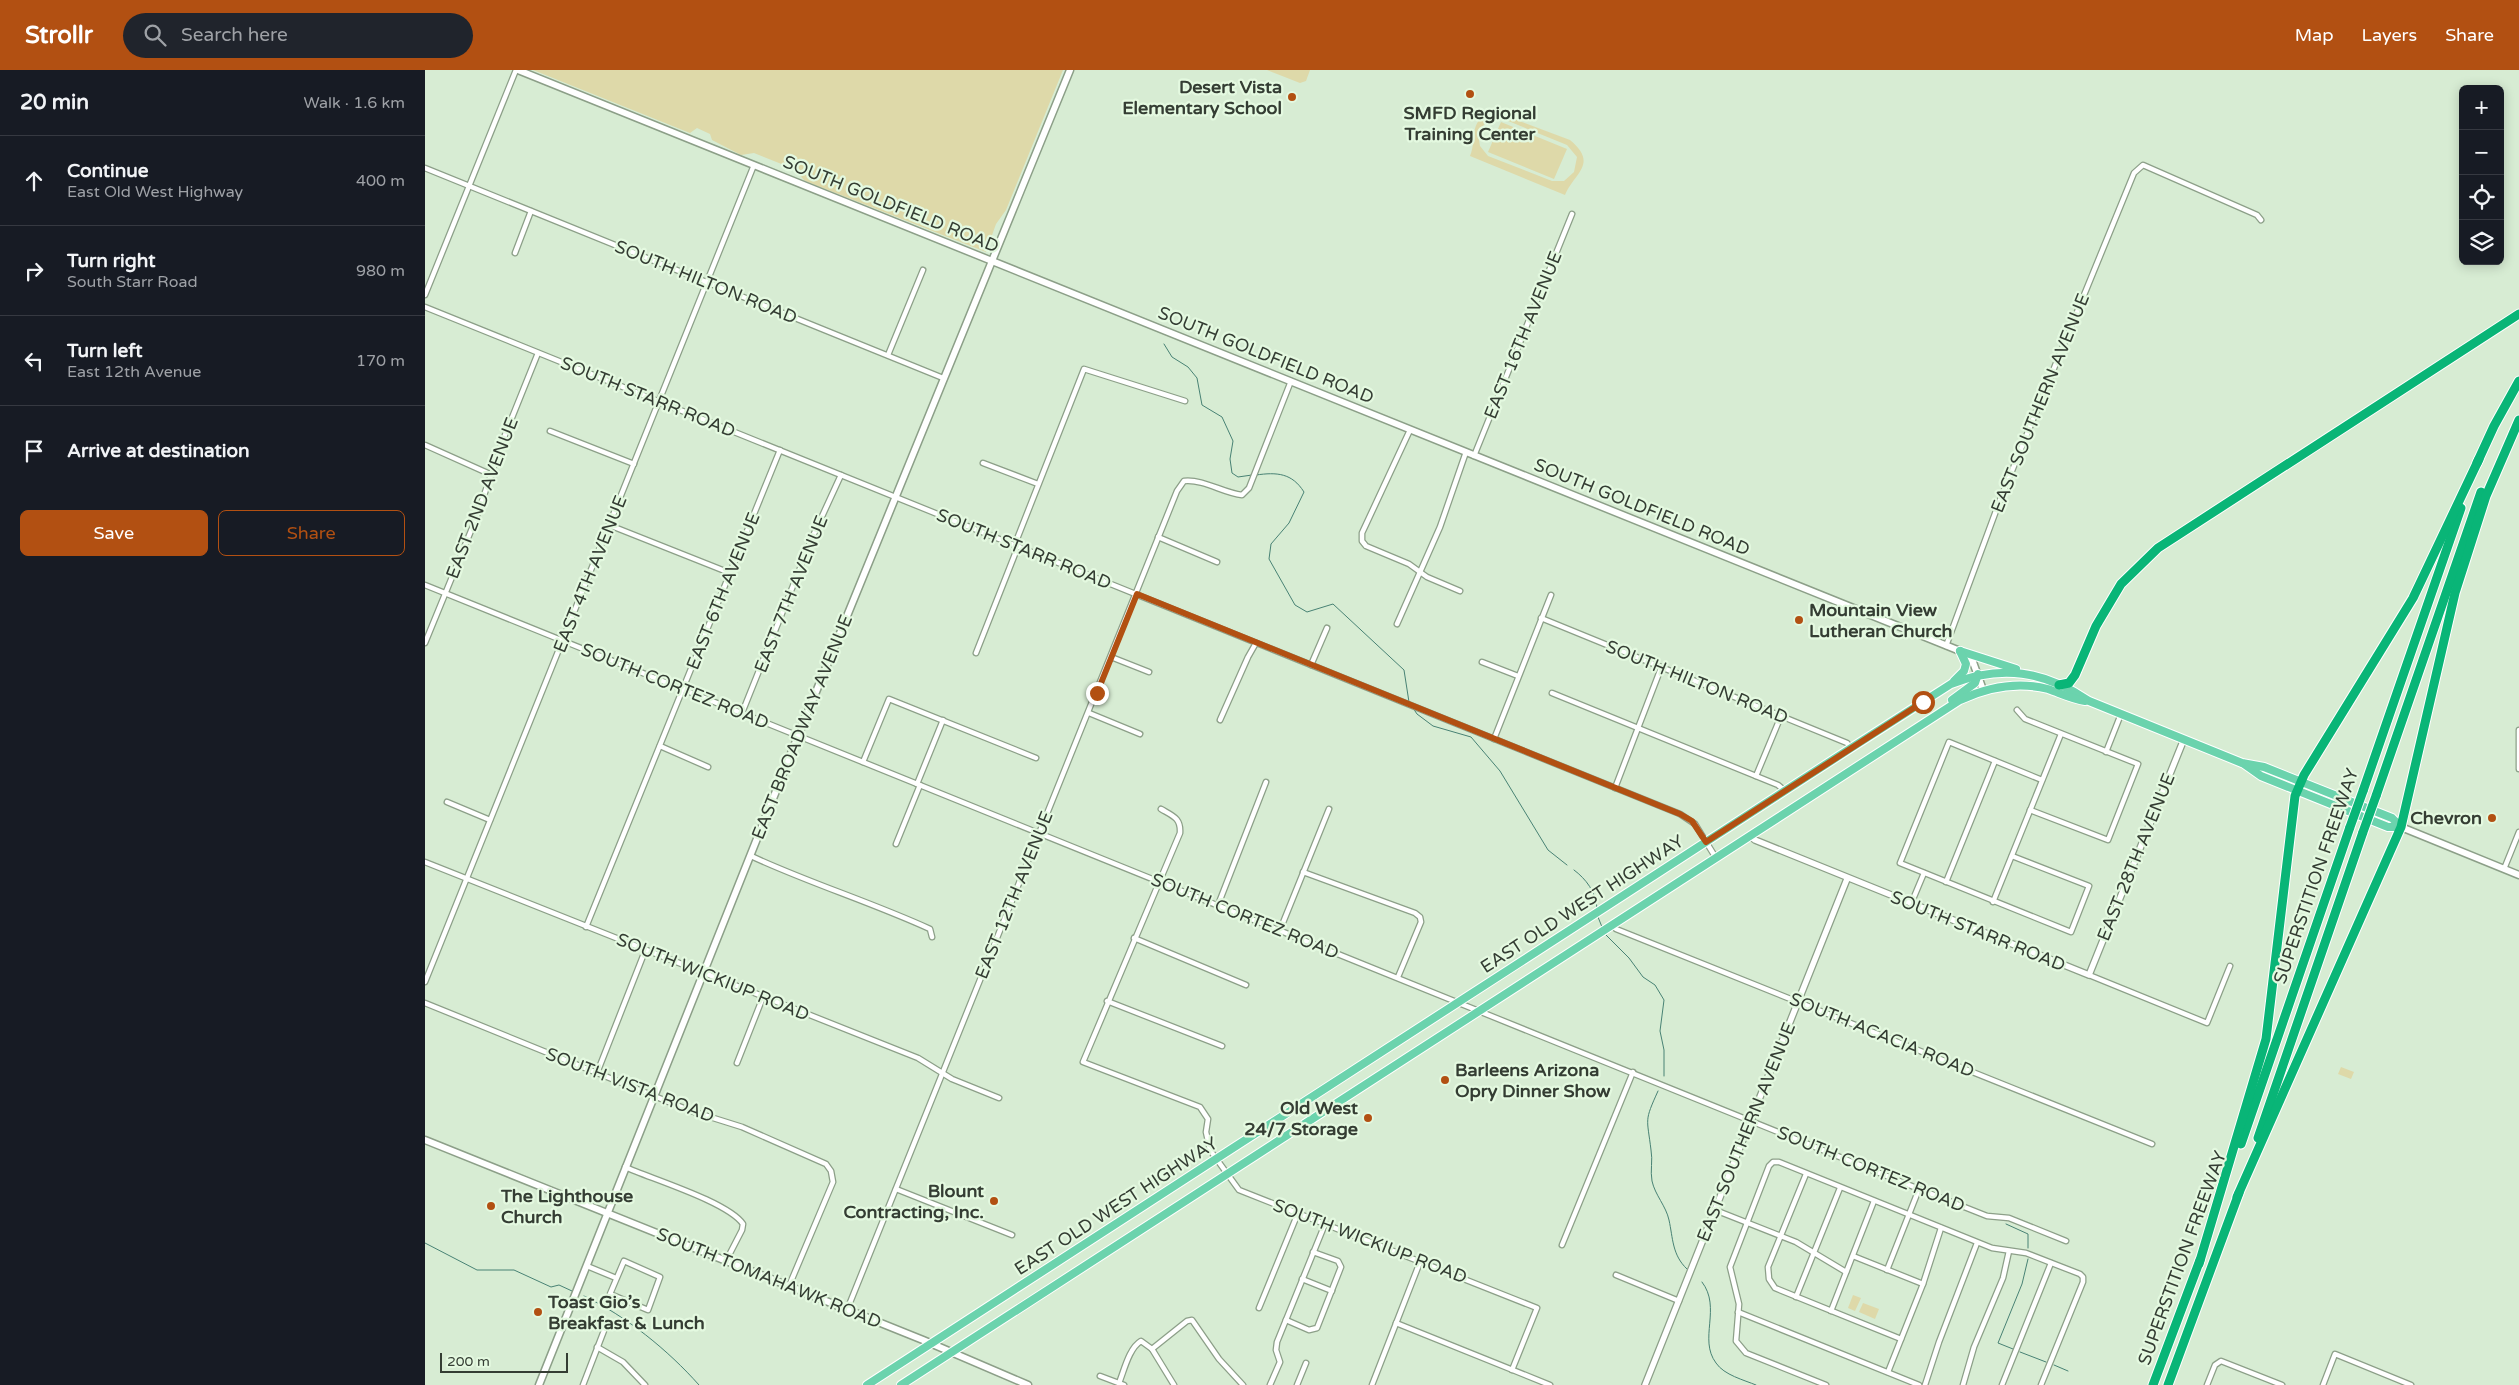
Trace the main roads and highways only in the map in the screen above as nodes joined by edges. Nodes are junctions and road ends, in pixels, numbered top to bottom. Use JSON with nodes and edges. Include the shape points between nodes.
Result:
{"nodes":[{"id":1,"x":517,"y":70,"type":"edge"},
{"id":2,"x":1070,"y":70,"type":"edge"},
{"id":3,"x":992,"y":261,"type":"junction"},
{"id":4,"x":2519,"y":314,"type":"edge"},
{"id":5,"x":2519,"y":381,"type":"edge"},
{"id":6,"x":2519,"y":414,"type":"edge"},
{"id":7,"x":2519,"y":420,"type":"edge"},
{"id":8,"x":2479,"y":459,"type":"junction"},
{"id":9,"x":1960,"y":652,"type":"junction"},
{"id":10,"x":1978,"y":674,"type":"junction"},
{"id":11,"x":2030,"y":675,"type":"junction"},
{"id":12,"x":1951,"y":684,"type":"junction"},
{"id":13,"x":2059,"y":685,"type":"junction"},
{"id":14,"x":1983,"y":690,"type":"junction"},
{"id":15,"x":2089,"y":701,"type":"junction"},
{"id":16,"x":1929,"y":720,"type":"junction"},
{"id":17,"x":2242,"y":763,"type":"junction"},
{"id":18,"x":2301,"y":781,"type":"junction"},
{"id":19,"x":2297,"y":791,"type":"junction"},
{"id":20,"x":2401,"y":826,"type":"junction"},
{"id":21,"x":2519,"y":875,"type":"edge"},
{"id":22,"x":425,"y":1140,"type":"edge"},
{"id":23,"x":2237,"y":1197,"type":"junction"},
{"id":24,"x":608,"y":1212,"type":"junction"},
{"id":25,"x":2199,"y":1264,"type":"junction"},
{"id":26,"x":2193,"y":1319,"type":"junction"},
{"id":27,"x":932,"y":1343,"type":"junction"},
{"id":28,"x":952,"y":1352,"type":"junction"},
{"id":29,"x":539,"y":1385,"type":"edge"},
{"id":30,"x":867,"y":1385,"type":"edge"},
{"id":31,"x":901,"y":1385,"type":"edge"},
{"id":32,"x":1028,"y":1385,"type":"edge"},
{"id":33,"x":2153,"y":1385,"type":"edge"},
{"id":34,"x":2167,"y":1385,"type":"edge"},
{"id":35,"x":2172,"y":1385,"type":"edge"}],
"edges":[{"from":1,"to":3,"type":"main road","name":"SOUTH GOLDFIELD ROAD"},
{"from":2,"to":3,"type":"main road","name":"EAST BROADWAY AVENUE"},
{"from":3,"to":9,"type":"main road","name":"SOUTH GOLDFIELD ROAD"},
{"from":3,"to":24,"type":"main road","name":"EAST BROADWAY AVENUE"},
{"from":4,"to":13,"type":"highway","via":[[2158,548],[2121,584],[2096,626],[2073,679]]},
{"from":5,"to":8,"type":"highway","name":"SUPERSTITION FREEWAY"},
{"from":6,"to":23,"type":"highway","name":"SUPERSTITION FREEWAY","bridge":true,"via":[[2480,494]]},
{"from":7,"to":20,"type":"highway","via":[[2486,496],[2455,593]]},
{"from":8,"to":18,"type":"highway","via":[[2413,598]]},
{"from":8,"to":25,"type":"highway","name":"SUPERSTITION FREEWAY","bridge":true},
{"from":9,"to":10,"type":"main road","name":"SOUTH GOLDFIELD ROAD","via":[[1973,662]]},
{"from":9,"to":11,"type":"main road","via":[[1990,659]]},
{"from":9,"to":12,"type":"main road","via":[[1965,668]]},
{"from":10,"to":11,"type":"main road","name":"EAST OLD WEST HIGHWAY","via":[[2005,671]]},
{"from":10,"to":12,"type":"main road","name":"EAST OLD WEST HIGHWAY"},
{"from":10,"to":14,"type":"main road","name":"SOUTH GOLDFIELD ROAD"},
{"from":10,"to":16,"type":"main road","via":[[1975,683]]},
{"from":11,"to":13,"type":"main road","name":"EAST OLD WEST HIGHWAY"},
{"from":12,"to":27,"type":"main road","name":"EAST OLD WEST HIGHWAY"},
{"from":13,"to":15,"type":"main road","name":"EAST OLD WEST HIGHWAY"},
{"from":14,"to":15,"type":"main road","name":"EAST OLD WEST HIGHWAY","via":[[2022,685]]},
{"from":14,"to":16,"type":"main road","name":"EAST OLD WEST HIGHWAY"},
{"from":15,"to":17,"type":"main road"},
{"from":16,"to":28,"type":"main road","name":"EAST OLD WEST HIGHWAY"},
{"from":17,"to":18,"type":"main road","via":[[2264,767]]},
{"from":17,"to":19,"type":"main road","via":[[2261,776]]},
{"from":18,"to":19,"type":"highway"},
{"from":18,"to":20,"type":"main road","via":[[2391,818]]},
{"from":19,"to":20,"type":"main road","via":[[2387,827]]},
{"from":19,"to":25,"type":"highway","via":[[2266,1039]]},
{"from":20,"to":21,"type":"main road"},
{"from":20,"to":23,"type":"highway"},
{"from":22,"to":24,"type":"main road","name":"SOUTH TOMAHAWK ROAD"},
{"from":23,"to":26,"type":"highway","name":"SUPERSTITION FREEWAY"},
{"from":24,"to":27,"type":"main road","name":"SOUTH TOMAHAWK ROAD"},
{"from":24,"to":29,"type":"main road","name":"EAST BROADWAY AVENUE"},
{"from":25,"to":33,"type":"highway","name":"SUPERSTITION FREEWAY"},
{"from":26,"to":34,"type":"highway","name":"SUPERSTITION FREEWAY"},
{"from":26,"to":35,"type":"highway"},
{"from":27,"to":28,"type":"main road","name":"SOUTH TOMAHAWK ROAD"},
{"from":27,"to":30,"type":"main road","name":"EAST OLD WEST HIGHWAY"},
{"from":28,"to":31,"type":"main road","name":"EAST OLD WEST HIGHWAY"},
{"from":28,"to":32,"type":"main road","name":"SOUTH TOMAHAWK ROAD"}]}
